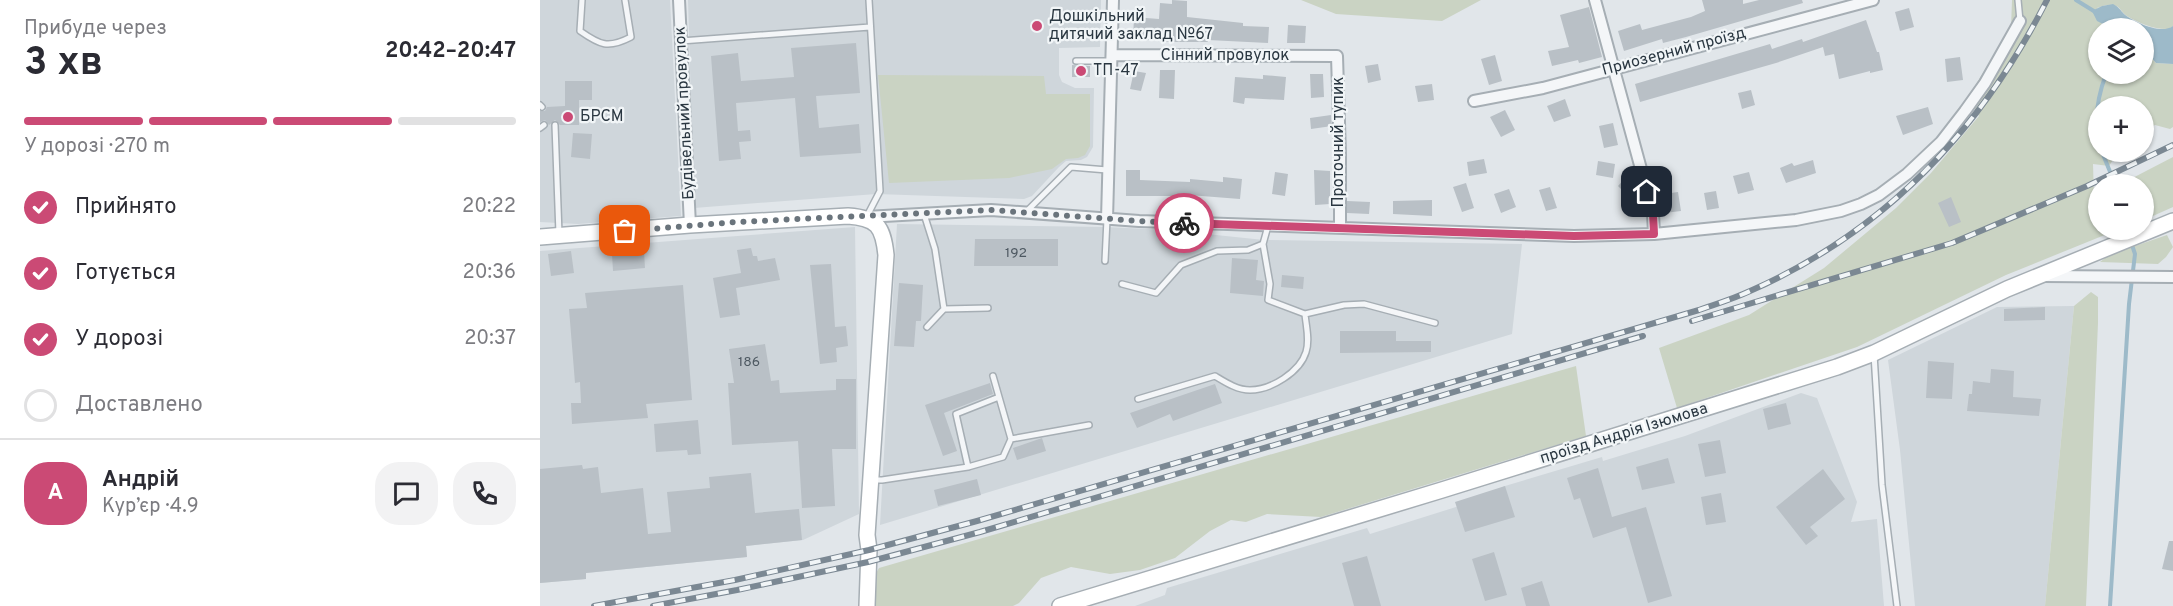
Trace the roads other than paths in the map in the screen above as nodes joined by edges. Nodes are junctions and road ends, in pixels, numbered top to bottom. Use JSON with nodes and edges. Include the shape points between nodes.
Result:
{"nodes":[{"id":1,"x":582,"y":0,"type":"edge"},
{"id":2,"x":625,"y":0,"type":"edge"},
{"id":3,"x":679,"y":0,"type":"edge"},
{"id":4,"x":869,"y":0,"type":"edge"},
{"id":5,"x":1113,"y":0,"type":"edge"},
{"id":6,"x":1595,"y":0,"type":"edge"},
{"id":7,"x":1873,"y":0,"type":"edge"},
{"id":8,"x":2018,"y":0,"type":"edge"},
{"id":9,"x":2020,"y":21,"type":"joint"},
{"id":10,"x":870,"y":27,"type":"junction"},
{"id":11,"x":681,"y":41,"type":"junction"},
{"id":12,"x":1337,"y":56,"type":"joint"},
{"id":13,"x":1112,"y":58,"type":"junction"},
{"id":14,"x":1076,"y":61,"type":"dead end"},
{"id":15,"x":1613,"y":69,"type":"junction"},
{"id":16,"x":1474,"y":101,"type":"dead end"},
{"id":17,"x":555,"y":125,"type":"dead end"},
{"id":18,"x":1107,"y":170,"type":"junction"},
{"id":19,"x":924,"y":212,"type":"junction"},
{"id":20,"x":1026,"y":212,"type":"junction"},
{"id":21,"x":866,"y":217,"type":"junction"},
{"id":22,"x":1107,"y":219,"type":"junction"},
{"id":23,"x":2167,"y":223,"type":"edge"},
{"id":24,"x":690,"y":225,"type":"junction"},
{"id":25,"x":1268,"y":226,"type":"junction"},
{"id":26,"x":1340,"y":228,"type":"junction"},
{"id":27,"x":1654,"y":234,"type":"junction"},
{"id":28,"x":559,"y":236,"type":"junction"},
{"id":29,"x":540,"y":237,"type":"edge"},
{"id":30,"x":1263,"y":244,"type":"junction"},
{"id":31,"x":1105,"y":261,"type":"dead end"},
{"id":32,"x":2040,"y":276,"type":"junction"},
{"id":33,"x":2173,"y":277,"type":"edge"},
{"id":34,"x":1122,"y":284,"type":"dead end"},
{"id":35,"x":988,"y":308,"type":"dead end"},
{"id":36,"x":944,"y":309,"type":"junction"},
{"id":37,"x":1305,"y":314,"type":"junction"},
{"id":38,"x":1435,"y":323,"type":"dead end"},
{"id":39,"x":927,"y":327,"type":"dead end"},
{"id":40,"x":1874,"y":353,"type":"junction"},
{"id":41,"x":993,"y":376,"type":"dead end"},
{"id":42,"x":999,"y":397,"type":"junction"},
{"id":43,"x":1138,"y":399,"type":"dead end"},
{"id":44,"x":1089,"y":424,"type":"dead end"},
{"id":45,"x":1011,"y":439,"type":"junction"},
{"id":46,"x":968,"y":467,"type":"junction"},
{"id":47,"x":871,"y":480,"type":"junction"},
{"id":48,"x":867,"y":606,"type":"edge"},
{"id":49,"x":1060,"y":606,"type":"edge"},
{"id":50,"x":1897,"y":606,"type":"edge"}],
"edges":[{"from":1,"to":2,"type":"lane","via":[[580,31],[598,44],[619,44],[631,37]]},
{"from":3,"to":11,"type":"street","name":"Будівельний провулок"},
{"from":4,"to":10,"type":"lane"},
{"from":5,"to":13,"type":"street"},
{"from":6,"to":15,"type":"street"},
{"from":7,"to":15,"type":"street","name":"Приозерний проїзд"},
{"from":8,"to":9,"type":"lane"},
{"from":9,"to":27,"type":"street","via":[[1985,83],[1941,142],[1879,195],[1841,211],[1796,220]]},
{"from":10,"to":11,"type":"lane"},
{"from":10,"to":21,"type":"lane","via":[[880,191]]},
{"from":11,"to":24,"type":"street","name":"Будівельний провулок"},
{"from":12,"to":13,"type":"street","name":"Сінний провулок"},
{"from":12,"to":26,"type":"street","name":"Проточний тупик"},
{"from":13,"to":14,"type":"lane"},
{"from":13,"to":18,"type":"street"},
{"from":15,"to":16,"type":"street","name":"Приозерний проїзд"},
{"from":15,"to":27,"type":"street","via":[[1653,213]]},
{"from":17,"to":28,"type":"lane"},
{"from":18,"to":20,"type":"lane","via":[[1071,167]]},
{"from":18,"to":22,"type":"street"},
{"from":19,"to":20,"type":"street"},
{"from":19,"to":21,"type":"street"},
{"from":19,"to":36,"type":"lane","via":[[935,249]]},
{"from":20,"to":22,"type":"street"},
{"from":21,"to":24,"type":"street"},
{"from":21,"to":47,"type":"street","via":[[879,226],[886,255]]},
{"from":22,"to":25,"type":"street"},
{"from":22,"to":31,"type":"lane"},
{"from":23,"to":32,"type":"street","name":"проїзд Андрія Ізюмова"},
{"from":24,"to":28,"type":"street"},
{"from":25,"to":26,"type":"street"},
{"from":25,"to":30,"type":"lane"},
{"from":26,"to":27,"type":"street","via":[[1574,236]]},
{"from":28,"to":29,"type":"street"},
{"from":30,"to":34,"type":"lane","via":[[1248,250],[1217,250],[1181,265],[1156,293]]},
{"from":30,"to":37,"type":"lane","via":[[1270,284],[1268,300]]},
{"from":32,"to":33,"type":"street"},
{"from":32,"to":40,"type":"street","name":"проїзд Андрія Ізюмова"},
{"from":35,"to":36,"type":"lane"},
{"from":36,"to":39,"type":"lane"},
{"from":37,"to":38,"type":"lane","via":[[1344,304],[1364,304]]},
{"from":37,"to":43,"type":"lane","via":[[1306,354],[1288,377],[1250,390],[1228,385],[1215,376]]},
{"from":40,"to":49,"type":"street","name":"проїзд Андрія Ізюмова","via":[[1746,396]]},
{"from":40,"to":50,"type":"lane","via":[[1882,485]]},
{"from":41,"to":42,"type":"lane"},
{"from":42,"to":45,"type":"lane"},
{"from":42,"to":46,"type":"lane","via":[[956,414]]},
{"from":44,"to":45,"type":"lane"},
{"from":45,"to":46,"type":"lane","via":[[1003,458]]},
{"from":46,"to":47,"type":"lane"},
{"from":47,"to":48,"type":"street"}]}
